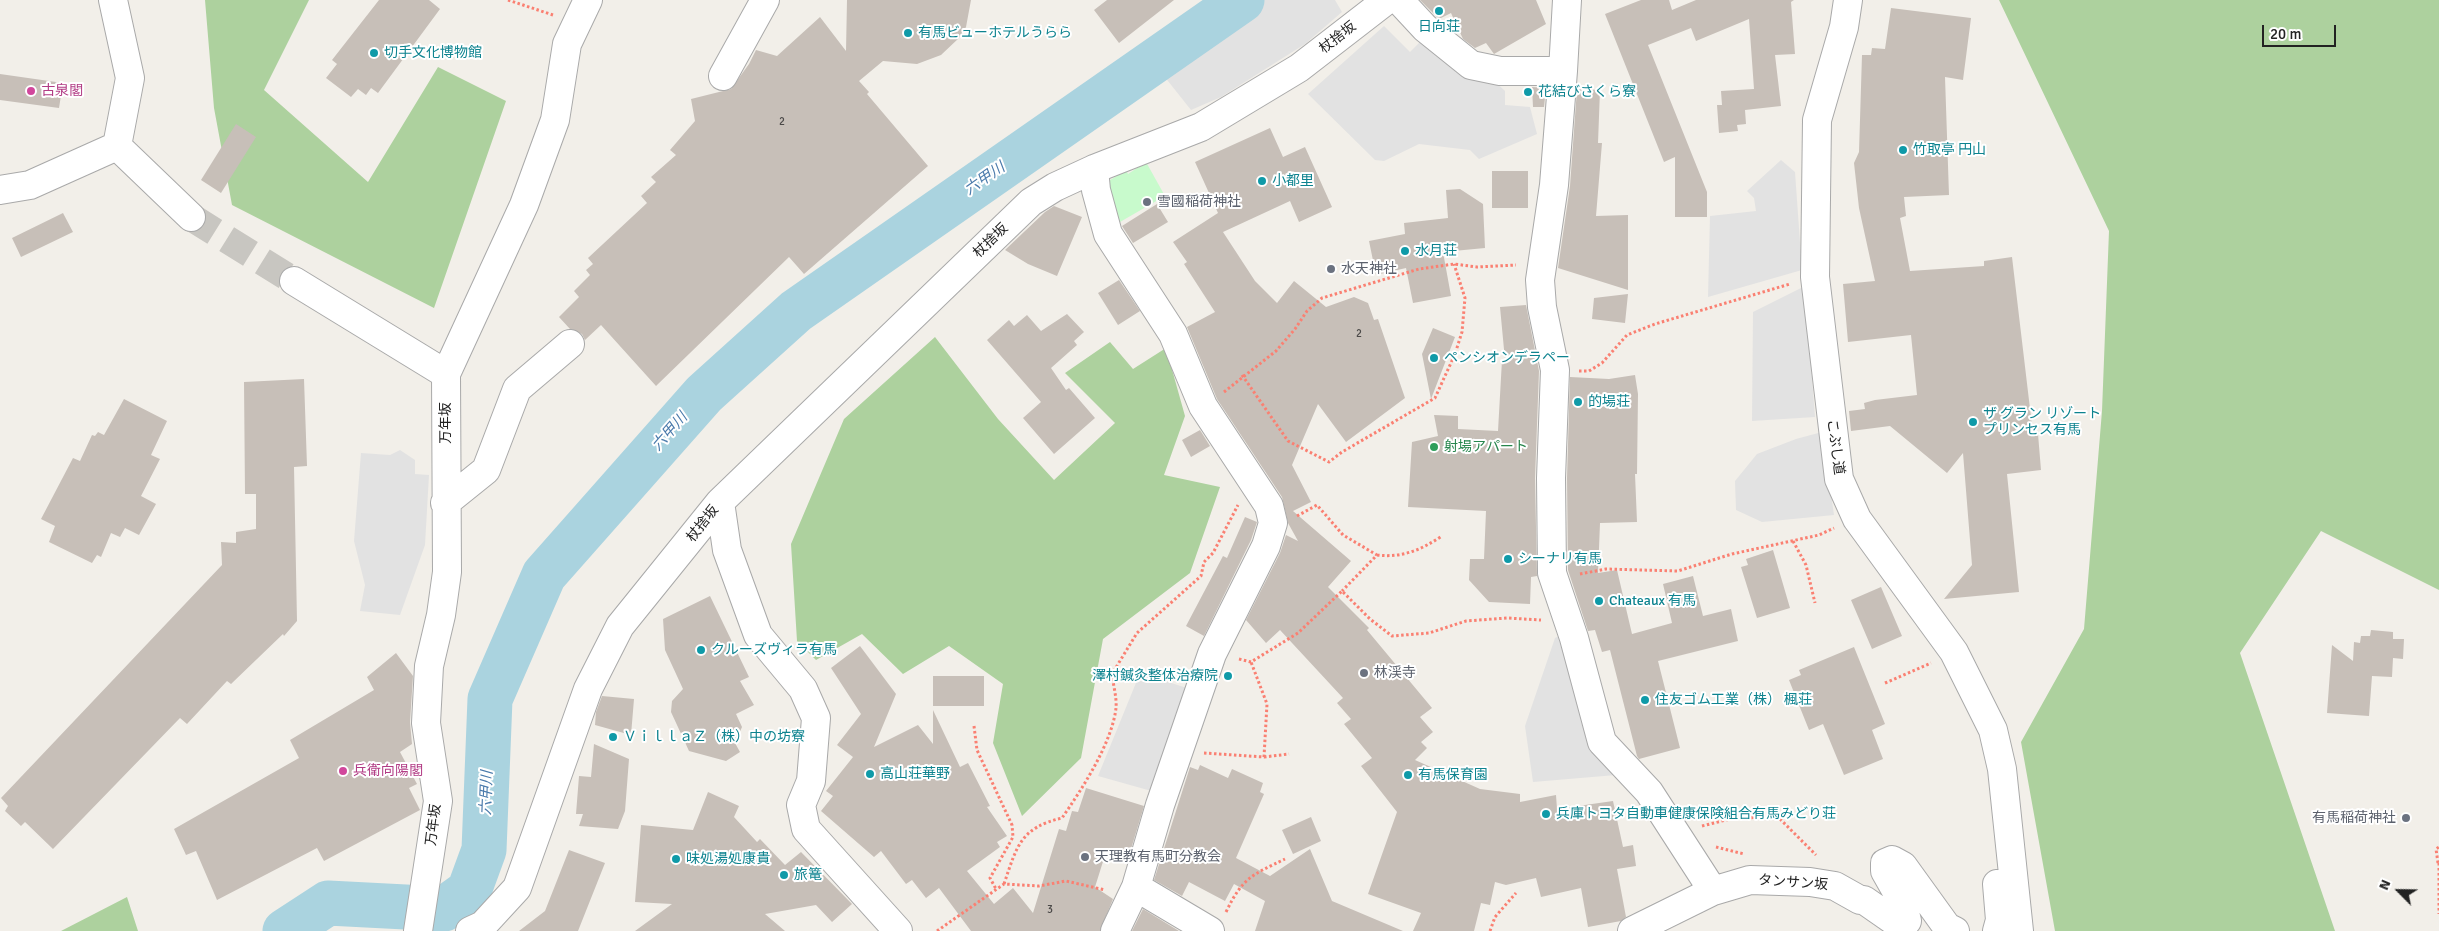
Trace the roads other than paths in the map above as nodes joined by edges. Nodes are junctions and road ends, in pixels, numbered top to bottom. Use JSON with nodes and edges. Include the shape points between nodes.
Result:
{"nodes":[{"id":1,"x":113,"y":0,"type":"edge"},
{"id":2,"x":765,"y":0,"type":"edge"},
{"id":3,"x":1387,"y":0,"type":"edge"},
{"id":4,"x":1399,"y":0,"type":"edge"},
{"id":5,"x":1567,"y":0,"type":"edge"},
{"id":6,"x":1848,"y":0,"type":"edge"},
{"id":7,"x":584,"y":7,"type":"edge"},
{"id":8,"x":1563,"y":71,"type":"junction"},
{"id":9,"x":723,"y":76,"type":"dead end"},
{"id":10,"x":117,"y":146,"type":"junction"},
{"id":11,"x":1094,"y":169,"type":"junction"},
{"id":12,"x":0,"y":190,"type":"edge"},
{"id":13,"x":191,"y":217,"type":"tunnel mouth"},
{"id":14,"x":294,"y":281,"type":"tunnel mouth"},
{"id":15,"x":570,"y":344,"type":"dead end"},
{"id":16,"x":446,"y":374,"type":"junction"},
{"id":17,"x":720,"y":502,"type":"junction"},
{"id":18,"x":445,"y":504,"type":"junction"},
{"id":19,"x":2011,"y":854,"type":"junction"},
{"id":20,"x":1713,"y":890,"type":"junction"},
{"id":21,"x":1133,"y":892,"type":"junction"},
{"id":22,"x":1218,"y":922,"type":"edge"},
{"id":23,"x":418,"y":931,"type":"edge"},
{"id":24,"x":470,"y":931,"type":"edge"},
{"id":25,"x":898,"y":931,"type":"edge"},
{"id":26,"x":1115,"y":931,"type":"edge"},
{"id":27,"x":1632,"y":931,"type":"edge"},
{"id":28,"x":1955,"y":931,"type":"edge"},
{"id":29,"x":1997,"y":931,"type":"edge"},
{"id":30,"x":2019,"y":931,"type":"edge"}],
"edges":[{"from":1,"to":10,"type":"street","via":[[130,78]]},
{"from":2,"to":9,"type":"street"},
{"from":3,"to":11,"type":"street","name":"杖捨坂","via":[[1299,68],[1201,127]]},
{"from":4,"to":8,"type":"street","via":[[1425,28],[1470,65],[1500,72]]},
{"from":5,"to":8,"type":"street"},
{"from":6,"to":19,"type":"street","name":"こぶし道","via":[[1844,27],[1817,120],[1815,278],[1830,451],[1857,519],[1954,652],[1993,730],[2002,769]]},
{"from":7,"to":16,"type":"street","name":"万年坂","via":[[567,44],[555,120],[528,195]]},
{"from":8,"to":20,"type":"street","via":[[1556,167],[1540,280],[1555,370],[1552,573],[1602,742],[1649,792]]},
{"from":10,"to":12,"type":"street","via":[[30,185]]},
{"from":10,"to":13,"type":"street"},
{"from":11,"to":17,"type":"street","name":"杖捨坂","via":[[1032,202]]},
{"from":11,"to":21,"type":"street","via":[[1108,234],[1173,334],[1203,406],[1269,506],[1273,523],[1260,560],[1212,654]]},
{"from":14,"to":16,"type":"street"},
{"from":15,"to":18,"type":"street","via":[[517,389],[486,470]]},
{"from":16,"to":18,"type":"street","name":"万年坂"},
{"from":17,"to":24,"type":"street","name":"杖捨坂","via":[[620,626],[588,689],[517,888],[484,925]]},
{"from":17,"to":25,"type":"street","via":[[727,550],[758,635],[803,689],[816,718],[811,781],[801,805],[806,829]]},
{"from":18,"to":23,"type":"street","name":"万年坂","via":[[447,572],[430,666],[426,723],[438,801]]},
{"from":19,"to":29,"type":"street","via":[[1995,865],[2000,920]]},
{"from":19,"to":30,"type":"street","name":"こぶし道"},
{"from":20,"to":27,"type":"street","name":"タンサン坂"},
{"from":20,"to":28,"type":"street","name":"タンサン坂","via":[[1759,880],[1835,886],[1864,900],[1900,925],[1906,921],[1902,901],[1885,871],[1886,863],[1892,860],[1903,866],[1948,927]]},
{"from":21,"to":22,"type":"street"},
{"from":21,"to":26,"type":"street"}]}
